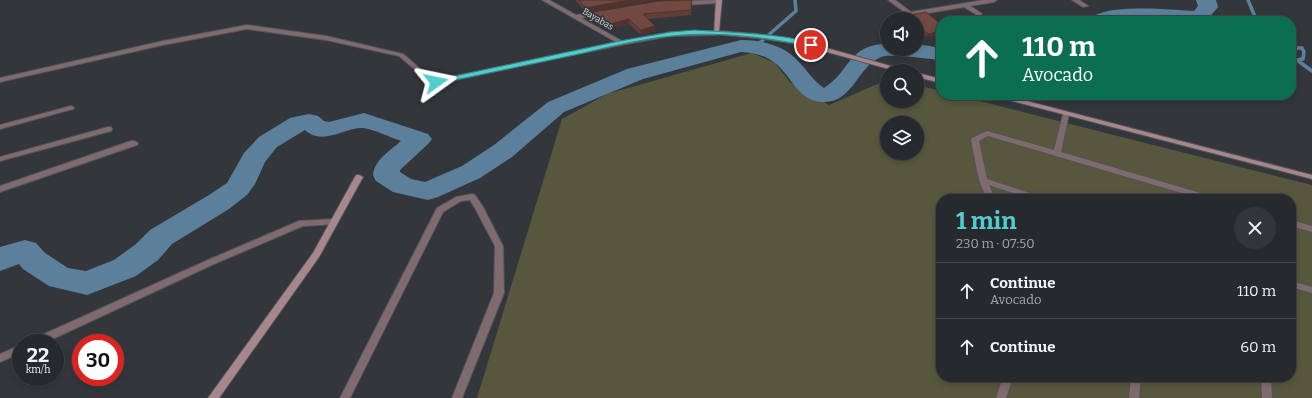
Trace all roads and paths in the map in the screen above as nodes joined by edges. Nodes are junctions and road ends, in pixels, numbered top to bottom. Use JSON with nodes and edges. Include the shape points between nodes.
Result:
{"nodes":[{"id":1,"x":545,"y":0,"type":"edge"},
{"id":2,"x":891,"y":0,"type":"edge"},
{"id":3,"x":994,"y":0,"type":"edge"},
{"id":4,"x":1075,"y":0,"type":"edge"},
{"id":5,"x":719,"y":1,"type":"edge"},
{"id":6,"x":674,"y":3,"type":"edge"},
{"id":7,"x":965,"y":4,"type":"junction"},
{"id":8,"x":1085,"y":6,"type":"dead end"},
{"id":9,"x":613,"y":10,"type":"edge"},
{"id":10,"x":979,"y":14,"type":"dead end"},
{"id":11,"x":575,"y":17,"type":"junction"},
{"id":12,"x":716,"y":33,"type":"junction"},
{"id":13,"x":620,"y":43,"type":"junction"},
{"id":14,"x":880,"y":65,"type":"edge"},
{"id":15,"x":924,"y":77,"type":"edge"},
{"id":16,"x":0,"y":80,"type":"edge"},
{"id":17,"x":936,"y":80,"type":"edge"},
{"id":18,"x":1014,"y":100,"type":"edge"},
{"id":19,"x":71,"y":108,"type":"dead end"},
{"id":20,"x":1066,"y":114,"type":"junction"},
{"id":21,"x":0,"y":127,"type":"edge"},
{"id":22,"x":108,"y":129,"type":"dead end"},
{"id":23,"x":134,"y":143,"type":"dead end"},
{"id":24,"x":1057,"y":153,"type":"junction"},
{"id":25,"x":0,"y":159,"type":"edge"},
{"id":26,"x":1312,"y":176,"type":"edge"},
{"id":27,"x":359,"y":177,"type":"dead end"},
{"id":28,"x":983,"y":180,"type":"junction"},
{"id":29,"x":0,"y":189,"type":"edge"},
{"id":30,"x":989,"y":194,"type":"edge"},
{"id":31,"x":1024,"y":194,"type":"edge"},
{"id":32,"x":1193,"y":194,"type":"edge"},
{"id":33,"x":334,"y":222,"type":"junction"},
{"id":34,"x":1296,"y":224,"type":"edge"},
{"id":35,"x":1312,"y":229,"type":"edge"},
{"id":36,"x":1296,"y":285,"type":"edge"},
{"id":37,"x":1312,"y":290,"type":"edge"},
{"id":38,"x":54,"y":334,"type":"edge"},
{"id":39,"x":12,"y":353,"type":"edge"},
{"id":40,"x":0,"y":358,"type":"edge"},
{"id":41,"x":1006,"y":382,"type":"edge"},
{"id":42,"x":1136,"y":382,"type":"edge"},
{"id":43,"x":1266,"y":382,"type":"edge"},
{"id":44,"x":213,"y":398,"type":"edge"},
{"id":45,"x":345,"y":398,"type":"edge"},
{"id":46,"x":457,"y":398,"type":"edge"},
{"id":47,"x":1001,"y":398,"type":"edge"},
{"id":48,"x":1134,"y":398,"type":"edge"},
{"id":49,"x":1267,"y":398,"type":"edge"}],
"edges":[{"from":1,"to":11,"type":"street","name":"Bayabas"},
{"from":2,"to":7,"type":"street","via":[[910,14]]},
{"from":3,"to":7,"type":"street"},
{"from":4,"to":8,"type":"street"},
{"from":5,"to":6,"type":"street"},
{"from":5,"to":12,"type":"street"},
{"from":7,"to":10,"type":"street"},
{"from":9,"to":11,"type":"street"},
{"from":11,"to":13,"type":"street","name":"Bayabas"},
{"from":12,"to":13,"type":"street","via":[[671,34]]},
{"from":12,"to":14,"type":"street","via":[[798,42]]},
{"from":13,"to":16,"type":"street","via":[[436,82],[401,55],[326,38],[247,26]]},
{"from":15,"to":17,"type":"street"},
{"from":18,"to":20,"type":"street"},
{"from":19,"to":21,"type":"street"},
{"from":20,"to":24,"type":"street"},
{"from":20,"to":26,"type":"street"},
{"from":22,"to":25,"type":"street"},
{"from":23,"to":29,"type":"street"},
{"from":24,"to":28,"type":"street","via":[[986,133],[975,140]]},
{"from":24,"to":32,"type":"street"},
{"from":27,"to":33,"type":"street"},
{"from":28,"to":30,"type":"street"},
{"from":28,"to":31,"type":"street"},
{"from":33,"to":38,"type":"street","via":[[302,223]]},
{"from":33,"to":44,"type":"street","via":[[316,255]]},
{"from":34,"to":35,"type":"street"},
{"from":36,"to":37,"type":"street"},
{"from":39,"to":40,"type":"street"},
{"from":41,"to":47,"type":"street"},
{"from":42,"to":48,"type":"street"},
{"from":43,"to":49,"type":"street"},
{"from":45,"to":46,"type":"street","via":[[440,210],[458,199],[472,197],[499,246],[499,293]]}]}
